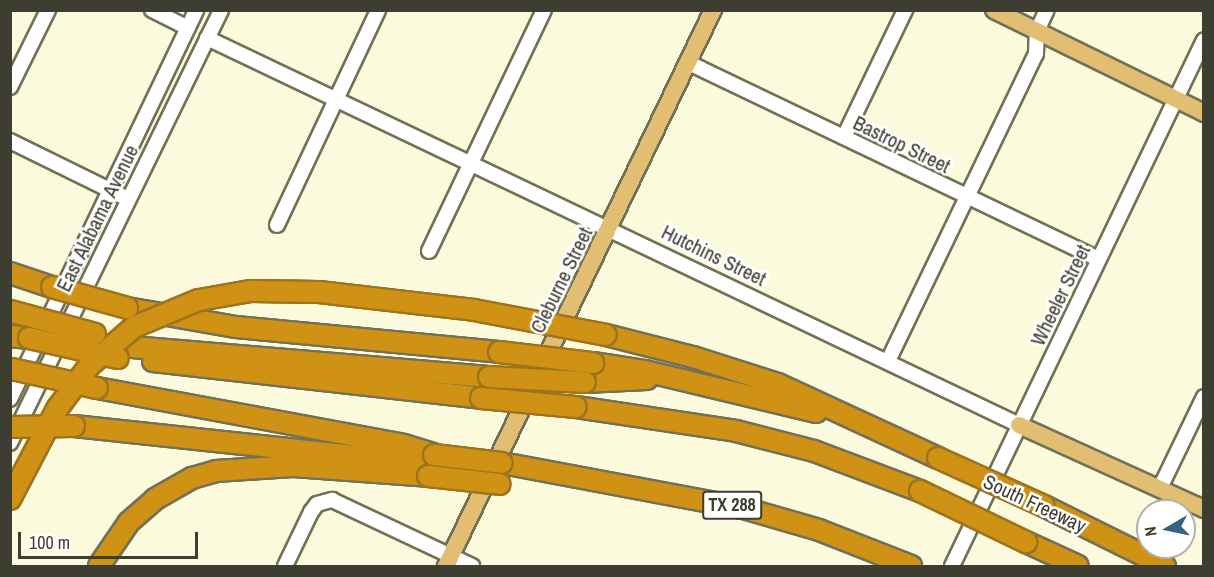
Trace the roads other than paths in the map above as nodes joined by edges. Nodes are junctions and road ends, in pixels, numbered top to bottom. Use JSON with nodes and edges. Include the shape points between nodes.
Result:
{"nodes":[{"id":1,"x":48,"y":10,"type":"edge"},
{"id":2,"x":152,"y":10,"type":"edge"},
{"id":3,"x":196,"y":10,"type":"edge"},
{"id":4,"x":221,"y":10,"type":"edge"},
{"id":5,"x":378,"y":10,"type":"edge"},
{"id":6,"x":544,"y":10,"type":"edge"},
{"id":7,"x":713,"y":10,"type":"edge"},
{"id":8,"x":905,"y":10,"type":"edge"},
{"id":9,"x":994,"y":10,"type":"edge"},
{"id":10,"x":1047,"y":10,"type":"edge"},
{"id":11,"x":188,"y":28,"type":"junction"},
{"id":12,"x":1037,"y":31,"type":"junction"},
{"id":13,"x":207,"y":38,"type":"junction"},
{"id":14,"x":1203,"y":40,"type":"edge"},
{"id":15,"x":689,"y":63,"type":"junction"},
{"id":16,"x":10,"y":87,"type":"edge"},
{"id":17,"x":335,"y":99,"type":"junction"},
{"id":18,"x":1174,"y":99,"type":"junction"},
{"id":19,"x":1203,"y":113,"type":"edge"},
{"id":20,"x":844,"y":137,"type":"junction"},
{"id":21,"x":10,"y":141,"type":"edge"},
{"id":22,"x":470,"y":164,"type":"junction"},
{"id":23,"x":108,"y":189,"type":"junction"},
{"id":24,"x":965,"y":197,"type":"junction"},
{"id":25,"x":129,"y":199,"type":"junction"},
{"id":26,"x":277,"y":225,"type":"dead end"},
{"id":27,"x":608,"y":230,"type":"junction"},
{"id":28,"x":429,"y":251,"type":"dead end"},
{"id":29,"x":1098,"y":259,"type":"junction"},
{"id":30,"x":10,"y":273,"type":"edge"},
{"id":31,"x":10,"y":311,"type":"edge"},
{"id":32,"x":20,"y":337,"type":"edge"},
{"id":33,"x":107,"y":346,"type":"junction"},
{"id":34,"x":888,"y":361,"type":"junction"},
{"id":35,"x":11,"y":369,"type":"edge"},
{"id":36,"x":671,"y":377,"type":"junction"},
{"id":37,"x":1203,"y":397,"type":"edge"},
{"id":38,"x":10,"y":399,"type":"edge"},
{"id":39,"x":1019,"y":425,"type":"junction"},
{"id":40,"x":10,"y":427,"type":"edge"},
{"id":41,"x":10,"y":443,"type":"edge"},
{"id":42,"x":903,"y":443,"type":"junction"},
{"id":43,"x":434,"y":455,"type":"junction"},
{"id":44,"x":528,"y":468,"type":"junction"},
{"id":45,"x":1160,"y":488,"type":"junction"},
{"id":46,"x":10,"y":499,"type":"edge"},
{"id":47,"x":1203,"y":509,"type":"edge"},
{"id":48,"x":448,"y":562,"type":"edge"},
{"id":49,"x":99,"y":567,"type":"edge"},
{"id":50,"x":285,"y":567,"type":"edge"},
{"id":51,"x":472,"y":567,"type":"edge"},
{"id":52,"x":911,"y":567,"type":"edge"},
{"id":53,"x":952,"y":567,"type":"edge"},
{"id":54,"x":1078,"y":567,"type":"edge"},
{"id":55,"x":1165,"y":567,"type":"edge"}],
"edges":[{"from":1,"to":16,"type":"street"},
{"from":2,"to":11,"type":"street"},
{"from":3,"to":11,"type":"street","name":"East Alabama Avenue"},
{"from":4,"to":13,"type":"street","name":"East Alabama Avenue"},
{"from":5,"to":17,"type":"street"},
{"from":6,"to":22,"type":"street"},
{"from":7,"to":15,"type":"main road","name":"Cleburne Street"},
{"from":8,"to":20,"type":"street"},
{"from":9,"to":12,"type":"main road"},
{"from":10,"to":12,"type":"street"},
{"from":11,"to":23,"type":"street","name":"East Alabama Avenue"},
{"from":12,"to":18,"type":"main road"},
{"from":12,"to":24,"type":"street","via":[[1036,54]]},
{"from":13,"to":17,"type":"street","name":"Hutchins Street"},
{"from":13,"to":25,"type":"street","name":"East Alabama Avenue"},
{"from":14,"to":18,"type":"street","name":"Wheeler Street"},
{"from":15,"to":20,"type":"street","name":"Bastrop Street"},
{"from":15,"to":27,"type":"main road","name":"Cleburne Street"},
{"from":17,"to":22,"type":"street","name":"Hutchins Street"},
{"from":17,"to":26,"type":"street"},
{"from":18,"to":19,"type":"main road"},
{"from":18,"to":29,"type":"street","name":"Wheeler Street"},
{"from":20,"to":24,"type":"street","name":"Bastrop Street"},
{"from":21,"to":23,"type":"street"},
{"from":22,"to":27,"type":"street","name":"Hutchins Street"},
{"from":22,"to":28,"type":"street"},
{"from":23,"to":25,"type":"street"},
{"from":23,"to":38,"type":"street","name":"East Alabama Avenue"},
{"from":24,"to":29,"type":"street","name":"Bastrop Street"},
{"from":24,"to":34,"type":"street"},
{"from":25,"to":41,"type":"street","name":"East Alabama Avenue"},
{"from":27,"to":34,"type":"street","name":"Hutchins Street"},
{"from":27,"to":48,"type":"main road","name":"Cleburne Street"},
{"from":29,"to":39,"type":"street","name":"Wheeler Street"},
{"from":30,"to":36,"type":"highway","bridge":true,"via":[[127,308],[236,327],[499,352]]},
{"from":31,"to":33,"type":"highway","bridge":true},
{"from":32,"to":33,"type":"highway","bridge":true},
{"from":33,"to":36,"type":"highway","bridge":true,"via":[[489,377],[585,382]]},
{"from":33,"to":54,"type":"highway","bridge":true,"via":[[736,431],[814,451],[920,491]]},
{"from":34,"to":39,"type":"street","name":"Hutchins Street"},
{"from":35,"to":43,"type":"highway","bridge":true,"via":[[404,445]]},
{"from":36,"to":42,"type":"highway","via":[[787,402]]},
{"from":37,"to":45,"type":"street"},
{"from":39,"to":45,"type":"main road","name":"Hutchins Street"},
{"from":39,"to":53,"type":"street","name":"Wheeler Street"},
{"from":40,"to":43,"type":"highway","bridge":true,"via":[[74,426],[403,461]]},
{"from":42,"to":46,"type":"highway","bridge":true,"via":[[778,384],[606,335],[474,310],[319,292],[251,291],[199,300],[134,327],[89,366],[57,409]]},
{"from":42,"to":55,"type":"highway","name":"South Freeway","bridge":true,"via":[[1044,506]]},
{"from":43,"to":44,"type":"highway","bridge":true},
{"from":44,"to":49,"type":"highway","bridge":true,"via":[[500,484],[293,466],[216,471],[192,478],[155,499],[129,522]]},
{"from":44,"to":52,"type":"highway","number":"TX 288","via":[[743,507],[819,530]]},
{"from":45,"to":47,"type":"main road","name":"Hutchins Street"},
{"from":48,"to":50,"type":"street","via":[[332,500],[317,504],[311,512]]},
{"from":48,"to":51,"type":"street"}]}
